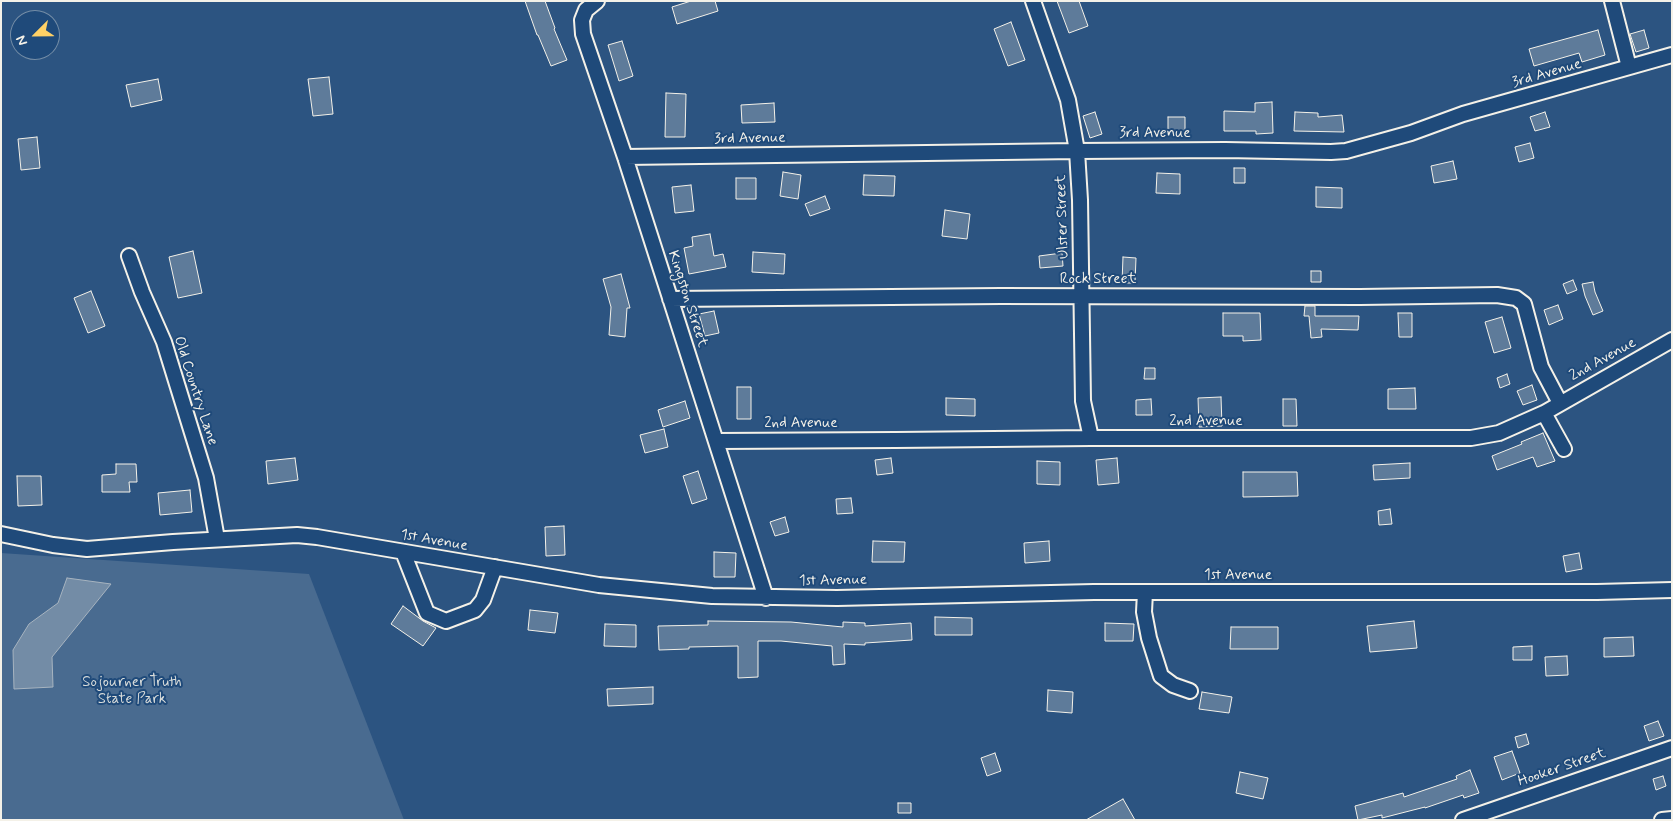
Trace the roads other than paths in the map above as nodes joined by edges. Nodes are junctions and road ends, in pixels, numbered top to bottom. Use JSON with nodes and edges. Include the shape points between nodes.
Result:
{"nodes":[{"id":1,"x":1034,"y":1,"type":"edge"},
{"id":2,"x":1612,"y":1,"type":"edge"},
{"id":3,"x":592,"y":5,"type":"edge"},
{"id":4,"x":1672,"y":55,"type":"edge"},
{"id":5,"x":1629,"y":67,"type":"junction"},
{"id":6,"x":1077,"y":151,"type":"junction"},
{"id":7,"x":625,"y":157,"type":"junction"},
{"id":8,"x":129,"y":256,"type":"dead end"},
{"id":9,"x":1081,"y":296,"type":"junction"},
{"id":10,"x":670,"y":299,"type":"junction"},
{"id":11,"x":1672,"y":340,"type":"edge"},
{"id":12,"x":1560,"y":403,"type":"junction"},
{"id":13,"x":1544,"y":412,"type":"junction"},
{"id":14,"x":1092,"y":438,"type":"junction"},
{"id":15,"x":717,"y":441,"type":"junction"},
{"id":16,"x":1564,"y":449,"type":"dead end"},
{"id":17,"x":1,"y":534,"type":"edge"},
{"id":18,"x":217,"y":539,"type":"junction"},
{"id":19,"x":404,"y":552,"type":"junction"},
{"id":20,"x":495,"y":567,"type":"junction"},
{"id":21,"x":1672,"y":590,"type":"edge"},
{"id":22,"x":1145,"y":592,"type":"junction"},
{"id":23,"x":766,"y":598,"type":"junction"},
{"id":24,"x":1190,"y":691,"type":"dead end"},
{"id":25,"x":1672,"y":748,"type":"edge"},
{"id":26,"x":1489,"y":816,"type":"edge"},
{"id":27,"x":1672,"y":819,"type":"edge"},
{"id":28,"x":1463,"y":820,"type":"edge"},
{"id":29,"x":1662,"y":820,"type":"edge"}],
"edges":[{"from":1,"to":6,"type":"street","name":"Ulster Street","via":[[1068,100]]},
{"from":2,"to":5,"type":"street"},
{"from":3,"to":7,"type":"street","name":"Kingston Street","via":[[582,20],[583,34]]},
{"from":4,"to":5,"type":"street","name":"3rd Avenue"},
{"from":5,"to":6,"type":"street","name":"3rd Avenue","via":[[1346,151]]},
{"from":6,"to":7,"type":"street","name":"3rd Avenue"},
{"from":6,"to":9,"type":"street","name":"Ulster Street"},
{"from":7,"to":10,"type":"street","name":"Kingston Street"},
{"from":8,"to":18,"type":"street","name":"Old Country Lane","via":[[164,342],[206,478]]},
{"from":9,"to":10,"type":"street","name":"Rock Street"},
{"from":9,"to":12,"type":"street","name":"Rock Street","via":[[1497,295],[1516,298],[1524,304],[1541,367]]},
{"from":9,"to":14,"type":"street","name":"Ulster Street","via":[[1083,402]]},
{"from":10,"to":15,"type":"street","name":"Kingston Street"},
{"from":11,"to":12,"type":"street","name":"2nd Avenue"},
{"from":12,"to":13,"type":"street","name":"2nd Avenue"},
{"from":13,"to":14,"type":"street","name":"2nd Avenue","via":[[1499,433],[1471,438]]},
{"from":13,"to":16,"type":"street"},
{"from":14,"to":15,"type":"street","name":"2nd Avenue"},
{"from":15,"to":23,"type":"street","name":"Kingston Street"},
{"from":17,"to":18,"type":"street","name":"1st Avenue","via":[[53,545],[87,548]]},
{"from":18,"to":19,"type":"street","name":"1st Avenue","via":[[297,535]]},
{"from":19,"to":20,"type":"street","name":"1st Avenue"},
{"from":19,"to":20,"type":"street","via":[[427,613],[446,621],[475,610],[483,600]]},
{"from":20,"to":23,"type":"street","name":"1st Avenue","via":[[599,585]]},
{"from":21,"to":22,"type":"street","name":"1st Avenue"},
{"from":22,"to":23,"type":"street","name":"1st Avenue"},
{"from":22,"to":24,"type":"street","via":[[1144,612],[1161,676]]},
{"from":25,"to":26,"type":"street","name":"Hooker Street"},
{"from":26,"to":28,"type":"street","name":"Hooker Street"},
{"from":27,"to":29,"type":"street"}]}
